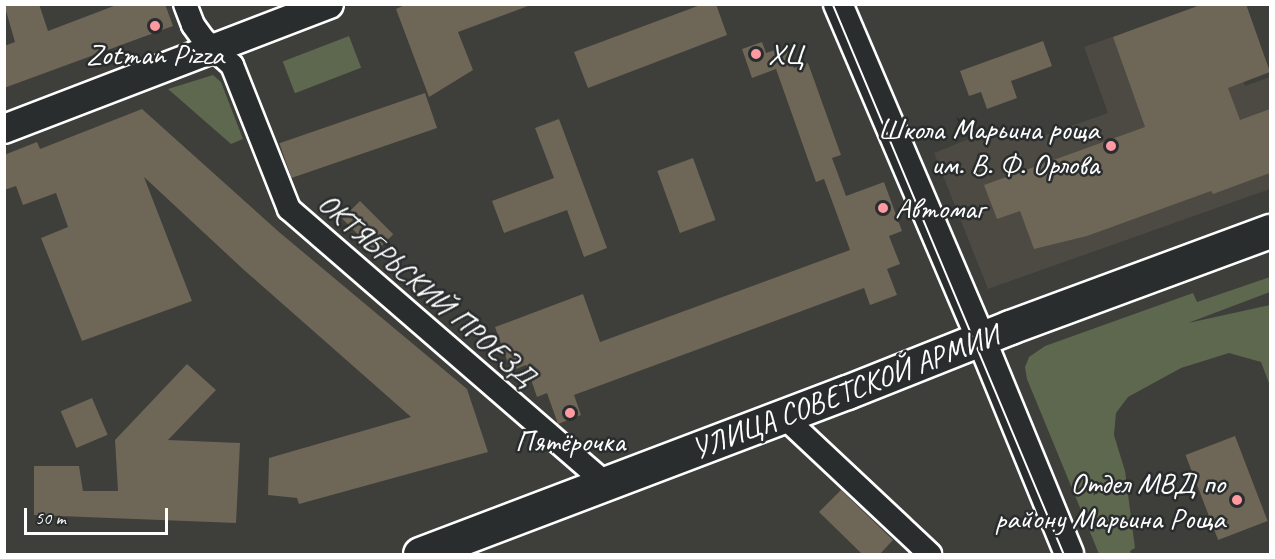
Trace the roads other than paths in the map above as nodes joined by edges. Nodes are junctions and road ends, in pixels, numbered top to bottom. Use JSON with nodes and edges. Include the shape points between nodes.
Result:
{"nodes":[{"id":1,"x":185,"y":4,"type":"edge"},
{"id":2,"x":329,"y":4,"type":"edge"},
{"id":3,"x":838,"y":4,"type":"edge"},
{"id":4,"x":214,"y":49,"type":"junction"},
{"id":5,"x":4,"y":129,"type":"edge"},
{"id":6,"x":1270,"y":231,"type":"edge"},
{"id":7,"x":981,"y":339,"type":"junction"},
{"id":8,"x":783,"y":416,"type":"junction"},
{"id":9,"x":606,"y":484,"type":"junction"},
{"id":10,"x":420,"y":555,"type":"edge"},
{"id":11,"x":930,"y":555,"type":"edge"},
{"id":12,"x":1069,"y":555,"type":"edge"}],
"edges":[{"from":1,"to":4,"type":"street","name":"ОКТЯБРЬСКИЙ ПРОЕЗД","via":[[193,25]]},
{"from":2,"to":4,"type":"street"},
{"from":3,"to":7,"type":"street"},
{"from":4,"to":5,"type":"street"},
{"from":4,"to":9,"type":"street","name":"ОКТЯБРЬСКИЙ ПРОЕЗД","via":[[232,65],[240,81],[290,209]]},
{"from":6,"to":7,"type":"main road","name":"УЛИЦА СОВЕТСКОЙ АРМИИ"},
{"from":7,"to":8,"type":"main road","name":"УЛИЦА СОВЕТСКОЙ АРМИИ"},
{"from":7,"to":12,"type":"street"},
{"from":8,"to":9,"type":"main road","name":"УЛИЦА СОВЕТСКОЙ АРМИИ"},
{"from":8,"to":11,"type":"street"},
{"from":9,"to":10,"type":"main road","name":"УЛИЦА СОВЕТСКОЙ АРМИИ"}]}
